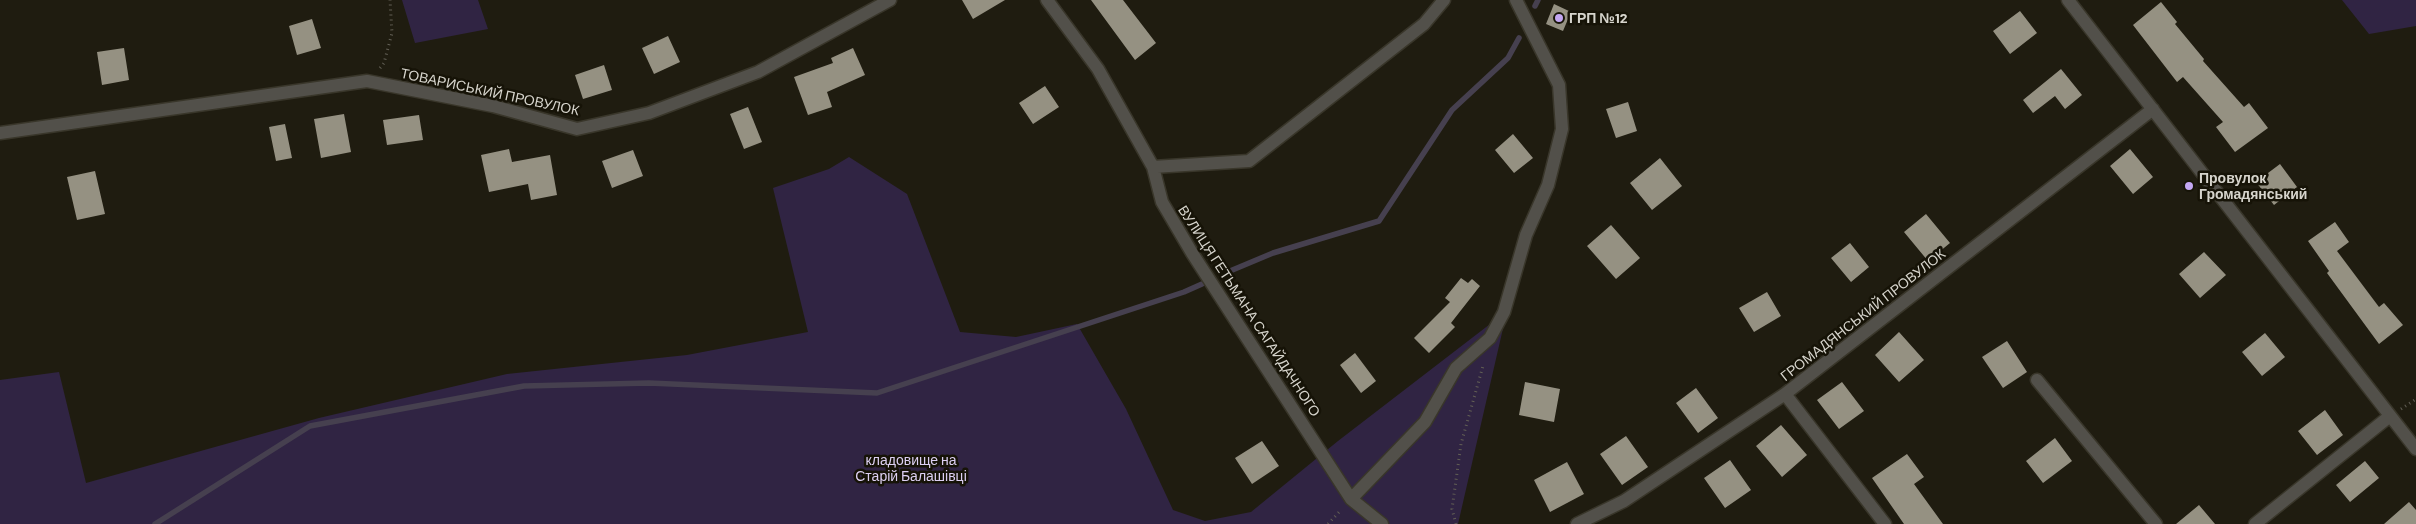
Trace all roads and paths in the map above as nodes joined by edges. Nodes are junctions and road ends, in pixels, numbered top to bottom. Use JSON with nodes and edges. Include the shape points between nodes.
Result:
{"nodes":[{"id":1,"x":390,"y":0,"type":"edge"},
{"id":2,"x":890,"y":0,"type":"edge"},
{"id":3,"x":1047,"y":0,"type":"edge"},
{"id":4,"x":1444,"y":0,"type":"edge"},
{"id":5,"x":1516,"y":0,"type":"edge"},
{"id":6,"x":2068,"y":0,"type":"edge"},
{"id":7,"x":367,"y":81,"type":"junction"},
{"id":8,"x":2153,"y":109,"type":"junction"},
{"id":9,"x":0,"y":133,"type":"edge"},
{"id":10,"x":1153,"y":167,"type":"junction"},
{"id":11,"x":1490,"y":338,"type":"junction"},
{"id":12,"x":2037,"y":380,"type":"dead end"},
{"id":13,"x":1785,"y":394,"type":"junction"},
{"id":14,"x":2390,"y":416,"type":"junction"},
{"id":15,"x":2416,"y":448,"type":"edge"},
{"id":16,"x":1351,"y":499,"type":"junction"},
{"id":17,"x":1382,"y":524,"type":"edge"},
{"id":18,"x":1456,"y":524,"type":"edge"},
{"id":19,"x":1577,"y":524,"type":"edge"},
{"id":20,"x":1885,"y":524,"type":"edge"},
{"id":21,"x":2156,"y":524,"type":"edge"},
{"id":22,"x":2255,"y":524,"type":"edge"}],
"edges":[{"from":1,"to":7,"type":"path","via":[[392,33],[384,63]]},
{"from":2,"to":7,"type":"street","name":"ТОВАРИСЬКИЙ ПРОВУЛОК","via":[[758,72],[649,113],[577,129],[493,106]]},
{"from":3,"to":10,"type":"street","name":"ВУЛИЦЯ ГЕТЬМАНА САГАЙДАЧНОГО","via":[[1098,69]]},
{"from":4,"to":10,"type":"street","via":[[1424,24],[1249,161]]},
{"from":5,"to":11,"type":"street","via":[[1559,85],[1562,129],[1548,185],[1526,235],[1504,312]]},
{"from":6,"to":8,"type":"street"},
{"from":7,"to":9,"type":"street","name":"ТОВАРИСЬКИЙ ПРОВУЛОК"},
{"from":8,"to":13,"type":"street","name":"ГРОМАДЯНСЬКИЙ ПРОВУЛОК"},
{"from":8,"to":14,"type":"street"},
{"from":10,"to":16,"type":"street","name":"ВУЛИЦЯ ГЕТЬМАНА САГАЙДАЧНОГО","via":[[1162,202],[1192,253]]},
{"from":11,"to":16,"type":"street","via":[[1456,368],[1425,422]]},
{"from":11,"to":18,"type":"path","via":[[1461,444],[1452,509]]},
{"from":12,"to":21,"type":"street"},
{"from":13,"to":19,"type":"street","name":"ГРОМАДЯНСЬКИЙ ПРОВУЛОК","via":[[1624,501]]},
{"from":13,"to":20,"type":"street"},
{"from":14,"to":15,"type":"street"},
{"from":14,"to":22,"type":"street"},
{"from":16,"to":17,"type":"street","name":"ВУЛИЦЯ ГЕТЬМАНА САГАЙДАЧНОГО"}]}
